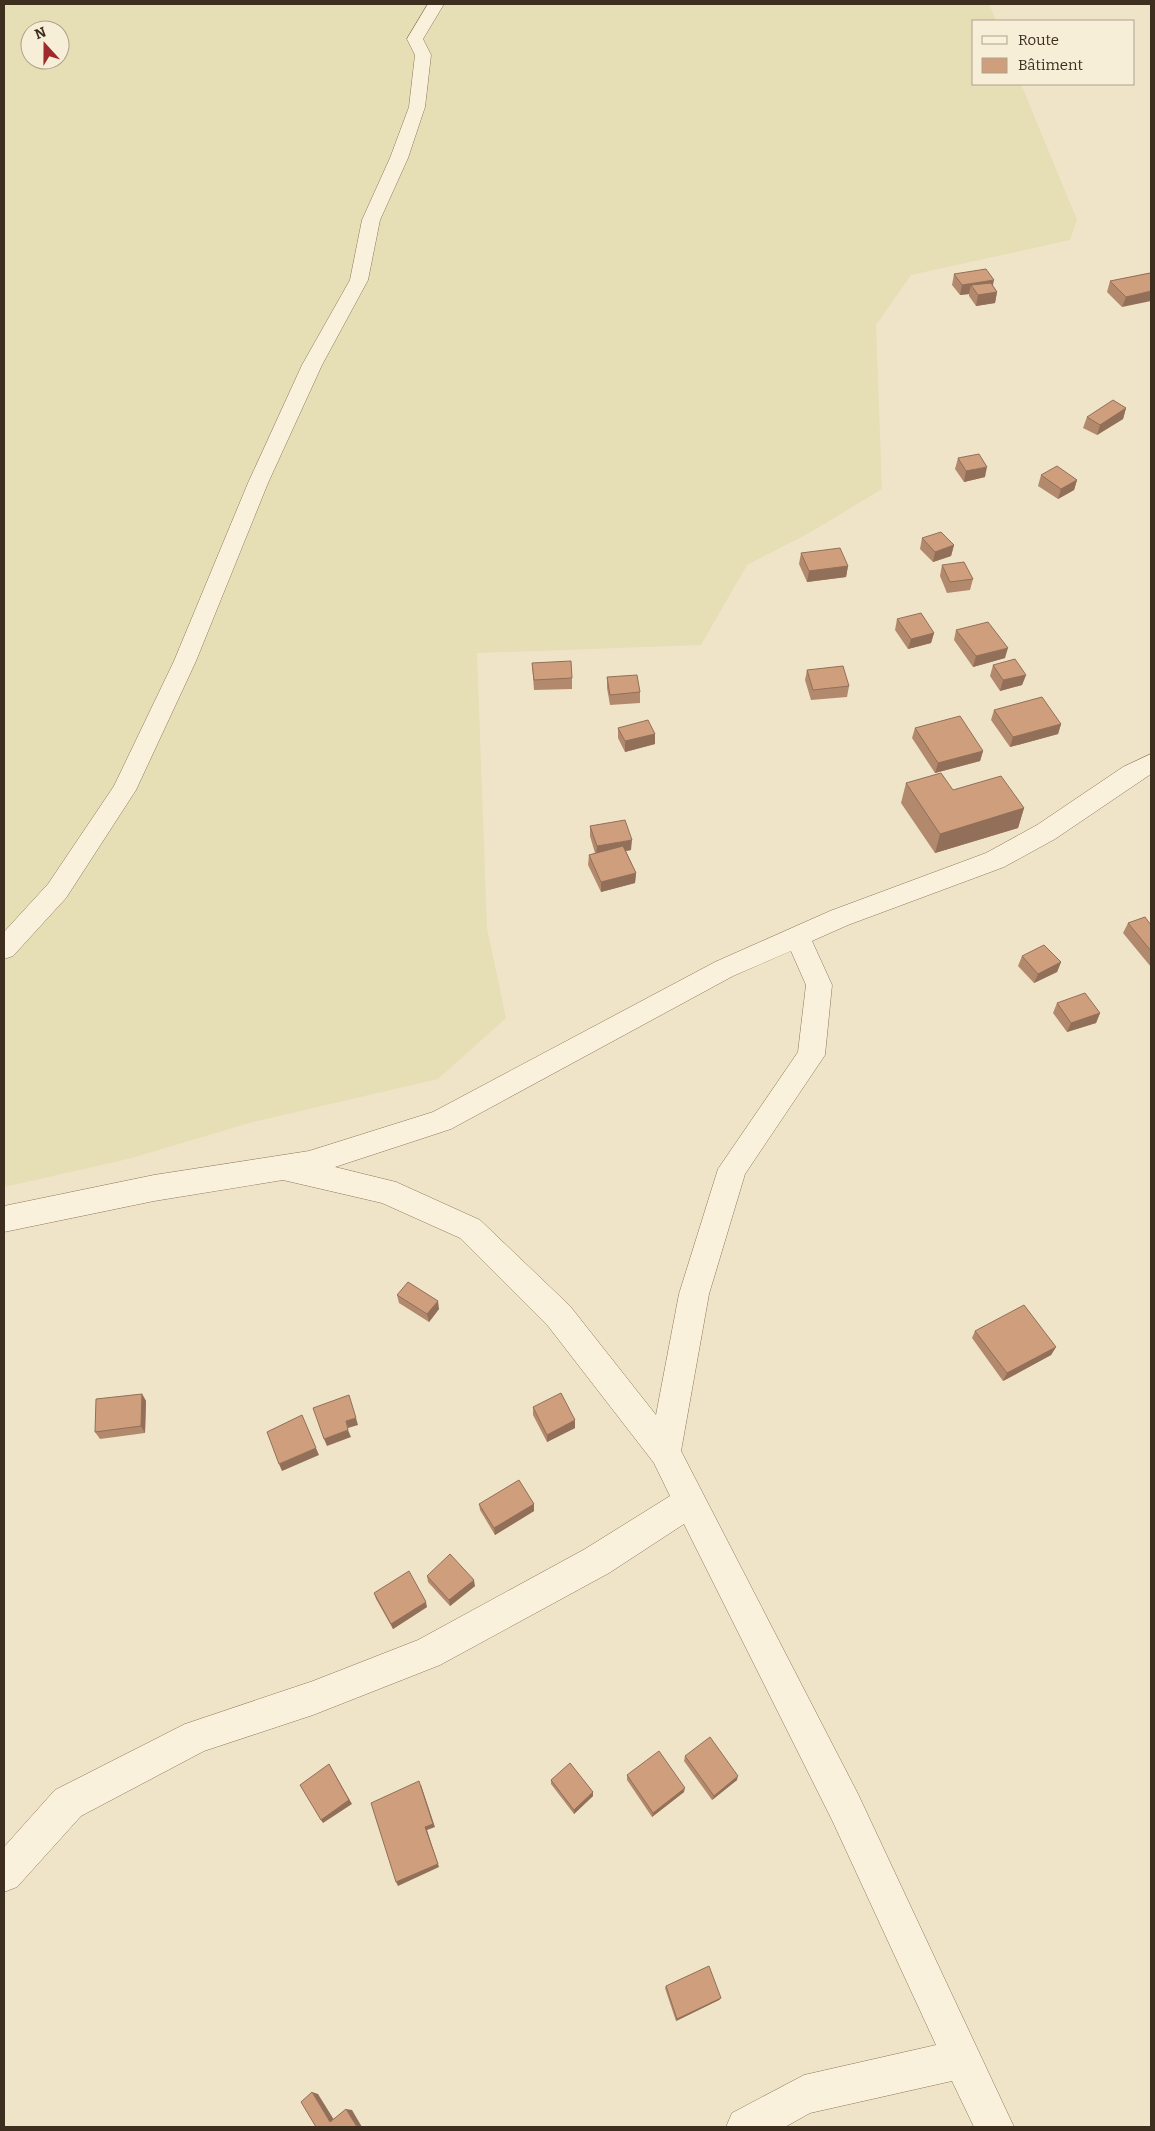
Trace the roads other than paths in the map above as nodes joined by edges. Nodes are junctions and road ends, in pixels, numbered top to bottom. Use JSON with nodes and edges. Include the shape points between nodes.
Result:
{"nodes":[{"id":1,"x":436,"y":4,"type":"edge"},
{"id":2,"x":1151,"y":763,"type":"edge"},
{"id":3,"x":797,"y":936,"type":"junction"},
{"id":4,"x":4,"y":949,"type":"edge"},
{"id":5,"x":282,"y":1167,"type":"junction"},
{"id":6,"x":4,"y":1219,"type":"edge"},
{"id":7,"x":665,"y":1452,"type":"junction"},
{"id":8,"x":690,"y":1502,"type":"junction"},
{"id":9,"x":4,"y":1874,"type":"edge"},
{"id":10,"x":962,"y":2059,"type":"junction"},
{"id":11,"x":746,"y":2127,"type":"edge"},
{"id":12,"x":994,"y":2127,"type":"edge"}],
"edges":[{"from":1,"to":4,"type":"street","via":[[415,39],[422,55],[417,107],[399,158],[371,220],[359,280],[312,364],[258,484],[185,662],[124,790],[57,891]]},
{"from":2,"to":3,"type":"street","via":[[1046,832],[995,860]]},
{"from":3,"to":5,"type":"street","via":[[724,969],[441,1121],[309,1163]]},
{"from":3,"to":7,"type":"street","via":[[819,985],[811,1055],[732,1169],[694,1294]]},
{"from":5,"to":6,"type":"street","via":[[154,1188]]},
{"from":5,"to":7,"type":"street","via":[[386,1191],[470,1229],[559,1316]]},
{"from":7,"to":8,"type":"street"},
{"from":8,"to":9,"type":"street","via":[[597,1561],[428,1653],[313,1698],[197,1736],[68,1803]]},
{"from":8,"to":10,"type":"street","via":[[845,1808]]},
{"from":10,"to":11,"type":"street","via":[[804,2095]]},
{"from":10,"to":12,"type":"street"}]}
